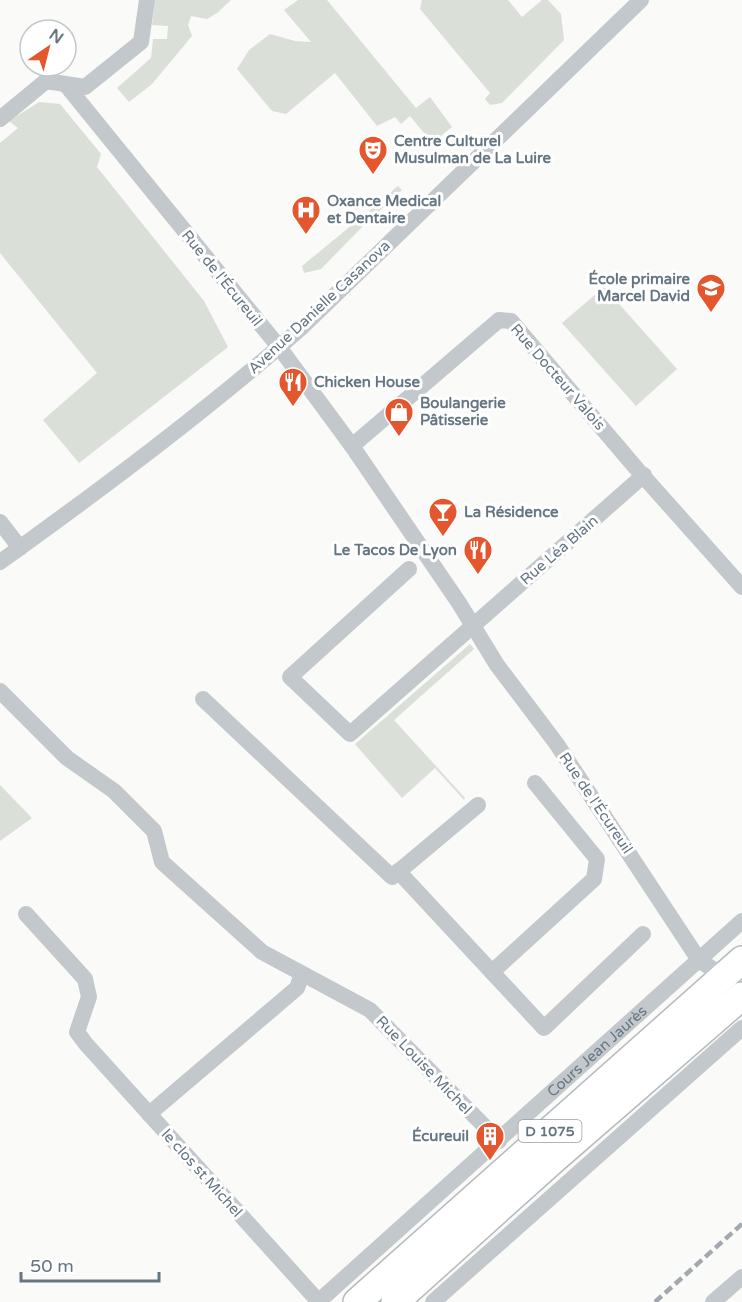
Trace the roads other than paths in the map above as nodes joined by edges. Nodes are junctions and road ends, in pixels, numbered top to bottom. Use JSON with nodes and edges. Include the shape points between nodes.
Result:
{"nodes":[{"id":1,"x":147,"y":0,"type":"edge"},
{"id":2,"x":641,"y":0,"type":"edge"},
{"id":3,"x":66,"y":85,"type":"junction"},
{"id":4,"x":0,"y":119,"type":"edge"},
{"id":5,"x":279,"y":347,"type":"junction"},
{"id":6,"x":352,"y":446,"type":"junction"},
{"id":7,"x":644,"y":475,"type":"junction"},
{"id":8,"x":0,"y":522,"type":"edge"},
{"id":9,"x":20,"y":548,"type":"junction"},
{"id":10,"x":0,"y":562,"type":"edge"},
{"id":11,"x":409,"y":569,"type":"dead end"},
{"id":12,"x":739,"y":577,"type":"edge"},
{"id":13,"x":473,"y":625,"type":"junction"},
{"id":14,"x":0,"y":691,"type":"edge"},
{"id":15,"x":203,"y":699,"type":"dead end"},
{"id":16,"x":534,"y":783,"type":"dead end"},
{"id":17,"x":478,"y":806,"type":"dead end"},
{"id":18,"x":398,"y":871,"type":"junction"},
{"id":19,"x":26,"y":914,"type":"dead end"},
{"id":20,"x":742,"y":921,"type":"edge"},
{"id":21,"x":643,"y":934,"type":"dead end"},
{"id":22,"x":699,"y":960,"type":"junction"},
{"id":23,"x":733,"y":968,"type":"edge"},
{"id":24,"x":492,"y":972,"type":"junction"},
{"id":25,"x":302,"y":974,"type":"junction"},
{"id":26,"x":742,"y":996,"type":"edge"},
{"id":27,"x":742,"y":1028,"type":"edge"},
{"id":28,"x":149,"y":1114,"type":"junction"},
{"id":29,"x":499,"y":1142,"type":"junction"},
{"id":30,"x":742,"y":1277,"type":"edge"},
{"id":31,"x":319,"y":1302,"type":"edge"},
{"id":32,"x":357,"y":1302,"type":"edge"},
{"id":33,"x":395,"y":1302,"type":"edge"},
{"id":34,"x":433,"y":1302,"type":"edge"},
{"id":35,"x":713,"y":1302,"type":"edge"}],
"edges":[{"from":1,"to":3,"type":"street","via":[[141,42],[85,87]]},
{"from":2,"to":5,"type":"street","name":"Avenue Danielle Casanova"},
{"from":3,"to":4,"type":"street","via":[[46,81]]},
{"from":3,"to":5,"type":"street","name":"Rue de l'Écureuil"},
{"from":5,"to":6,"type":"street","name":"Rue de l'Écureuil"},
{"from":5,"to":9,"type":"street","name":"Avenue Danielle Casanova","via":[[213,403]]},
{"from":6,"to":7,"type":"street","name":"Rue Docteur Valois","via":[[499,320],[510,321]]},
{"from":6,"to":13,"type":"street","name":"Rue de l'Écureuil"},
{"from":7,"to":12,"type":"street","name":"Rue Docteur Valois"},
{"from":7,"to":13,"type":"street","name":"Rue Léa Blain"},
{"from":8,"to":9,"type":"street"},
{"from":9,"to":10,"type":"street","name":"Avenue Danielle Casanova"},
{"from":11,"to":13,"type":"street","via":[[290,677],[350,734]]},
{"from":13,"to":22,"type":"street","name":"Rue de l'Écureuil"},
{"from":14,"to":25,"type":"street","name":"Rue Louise Michel","via":[[67,758],[114,791],[154,831],[162,862],[262,952]]},
{"from":15,"to":18,"type":"street","via":[[392,877]]},
{"from":16,"to":24,"type":"street","name":"Rue de l'Écureuil","via":[[597,859],[594,879]]},
{"from":17,"to":18,"type":"street"},
{"from":18,"to":24,"type":"street"},
{"from":19,"to":28,"type":"street","name":"le clos st Michel","via":[[85,979],[89,998],[77,1032]]},
{"from":20,"to":22,"type":"street","name":"Cours Jean Jaurès"},
{"from":21,"to":24,"type":"street","via":[[544,1028]]},
{"from":22,"to":23,"type":"street","name":"Rue de l'Écureuil"},
{"from":22,"to":29,"type":"street","name":"Cours Jean Jaurès"},
{"from":23,"to":32,"type":"main road","name":"Cours Jean Jaurès","number":"D 1075"},
{"from":25,"to":28,"type":"street","via":[[297,988]]},
{"from":25,"to":29,"type":"street","name":"Rue Louise Michel","via":[[370,1010]]},
{"from":26,"to":33,"type":"main road","number":"D 1075"},
{"from":27,"to":34,"type":"street"},
{"from":28,"to":31,"type":"street","name":"le clos st Michel"},
{"from":29,"to":31,"type":"street","name":"Cours Jean Jaurès"},
{"from":30,"to":35,"type":"street"}]}
